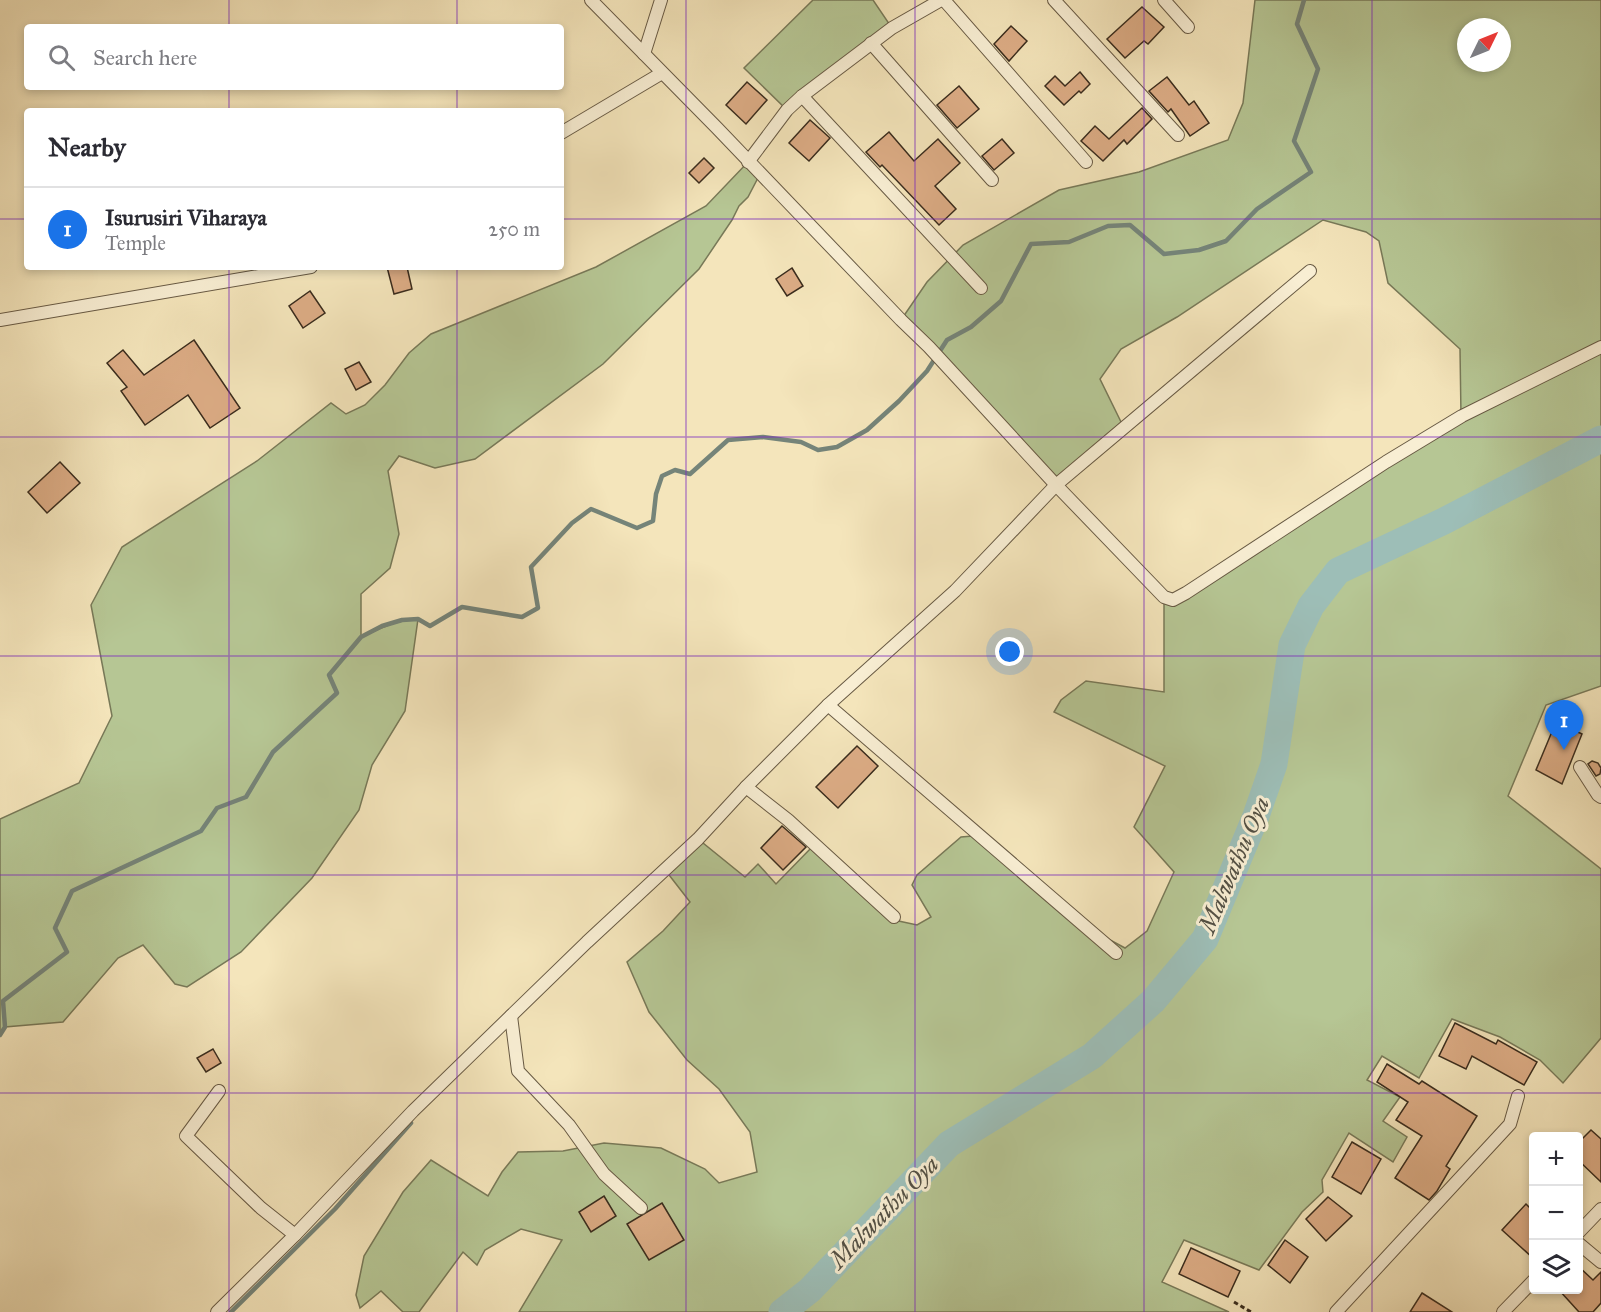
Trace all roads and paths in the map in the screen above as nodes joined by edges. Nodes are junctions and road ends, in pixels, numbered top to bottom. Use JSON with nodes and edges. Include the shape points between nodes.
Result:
{"nodes":[{"id":1,"x":591,"y":0,"type":"edge"},
{"id":2,"x":661,"y":0,"type":"edge"},
{"id":3,"x":943,"y":0,"type":"edge"},
{"id":4,"x":1054,"y":0,"type":"edge"},
{"id":5,"x":1164,"y":0,"type":"edge"},
{"id":6,"x":1188,"y":27,"type":"dead end"},
{"id":7,"x":871,"y":43,"type":"junction"},
{"id":8,"x":644,"y":54,"type":"junction"},
{"id":9,"x":662,"y":74,"type":"junction"},
{"id":10,"x":802,"y":96,"type":"junction"},
{"id":11,"x":564,"y":131,"type":"edge"},
{"id":12,"x":1178,"y":135,"type":"dead end"},
{"id":13,"x":748,"y":162,"type":"junction"},
{"id":14,"x":1086,"y":162,"type":"dead end"},
{"id":15,"x":992,"y":180,"type":"dead end"},
{"id":16,"x":292,"y":270,"type":"edge"},
{"id":17,"x":1310,"y":271,"type":"dead end"},
{"id":18,"x":981,"y":288,"type":"dead end"},
{"id":19,"x":0,"y":320,"type":"edge"},
{"id":20,"x":1601,"y":347,"type":"edge"},
{"id":21,"x":1056,"y":485,"type":"junction"},
{"id":22,"x":828,"y":705,"type":"junction"},
{"id":23,"x":1580,"y":766,"type":"dead end"},
{"id":24,"x":746,"y":787,"type":"junction"},
{"id":25,"x":1601,"y":797,"type":"edge"},
{"id":26,"x":894,"y":916,"type":"dead end"},
{"id":27,"x":1116,"y":953,"type":"dead end"},
{"id":28,"x":511,"y":1016,"type":"junction"},
{"id":29,"x":219,"y":1091,"type":"dead end"},
{"id":30,"x":1518,"y":1096,"type":"dead end"},
{"id":31,"x":641,"y":1208,"type":"dead end"},
{"id":32,"x":1601,"y":1209,"type":"edge"},
{"id":33,"x":1583,"y":1228,"type":"edge"},
{"id":34,"x":295,"y":1235,"type":"junction"},
{"id":35,"x":1583,"y":1247,"type":"edge"},
{"id":36,"x":1601,"y":1263,"type":"edge"},
{"id":37,"x":1529,"y":1284,"type":"edge"},
{"id":38,"x":1234,"y":1302,"type":"dead end"},
{"id":39,"x":217,"y":1312,"type":"edge"},
{"id":40,"x":1251,"y":1312,"type":"edge"},
{"id":41,"x":1336,"y":1312,"type":"edge"},
{"id":42,"x":1503,"y":1312,"type":"edge"}],
"edges":[{"from":1,"to":8,"type":"street"},
{"from":2,"to":8,"type":"street"},
{"from":3,"to":7,"type":"street"},
{"from":3,"to":14,"type":"street"},
{"from":4,"to":12,"type":"street"},
{"from":5,"to":6,"type":"street"},
{"from":7,"to":10,"type":"street"},
{"from":7,"to":15,"type":"street"},
{"from":8,"to":9,"type":"street"},
{"from":9,"to":11,"type":"street"},
{"from":9,"to":13,"type":"street"},
{"from":10,"to":13,"type":"street"},
{"from":10,"to":18,"type":"street"},
{"from":13,"to":21,"type":"street","via":[[929,347]]},
{"from":16,"to":19,"type":"street"},
{"from":17,"to":21,"type":"street"},
{"from":20,"to":21,"type":"street","via":[[1462,416],[1173,600],[1164,597]]},
{"from":21,"to":22,"type":"street","via":[[955,591]]},
{"from":22,"to":24,"type":"street"},
{"from":22,"to":27,"type":"street"},
{"from":23,"to":25,"type":"street"},
{"from":24,"to":26,"type":"street"},
{"from":24,"to":28,"type":"street","via":[[666,871]]},
{"from":28,"to":31,"type":"street","via":[[518,1071],[569,1125],[604,1174]]},
{"from":28,"to":34,"type":"street","via":[[413,1111]]},
{"from":29,"to":34,"type":"street","via":[[186,1136]]},
{"from":30,"to":41,"type":"street","via":[[1510,1124]]},
{"from":32,"to":33,"type":"street"},
{"from":34,"to":39,"type":"street"},
{"from":35,"to":36,"type":"street"},
{"from":37,"to":42,"type":"street"},
{"from":38,"to":40,"type":"path"}]}
